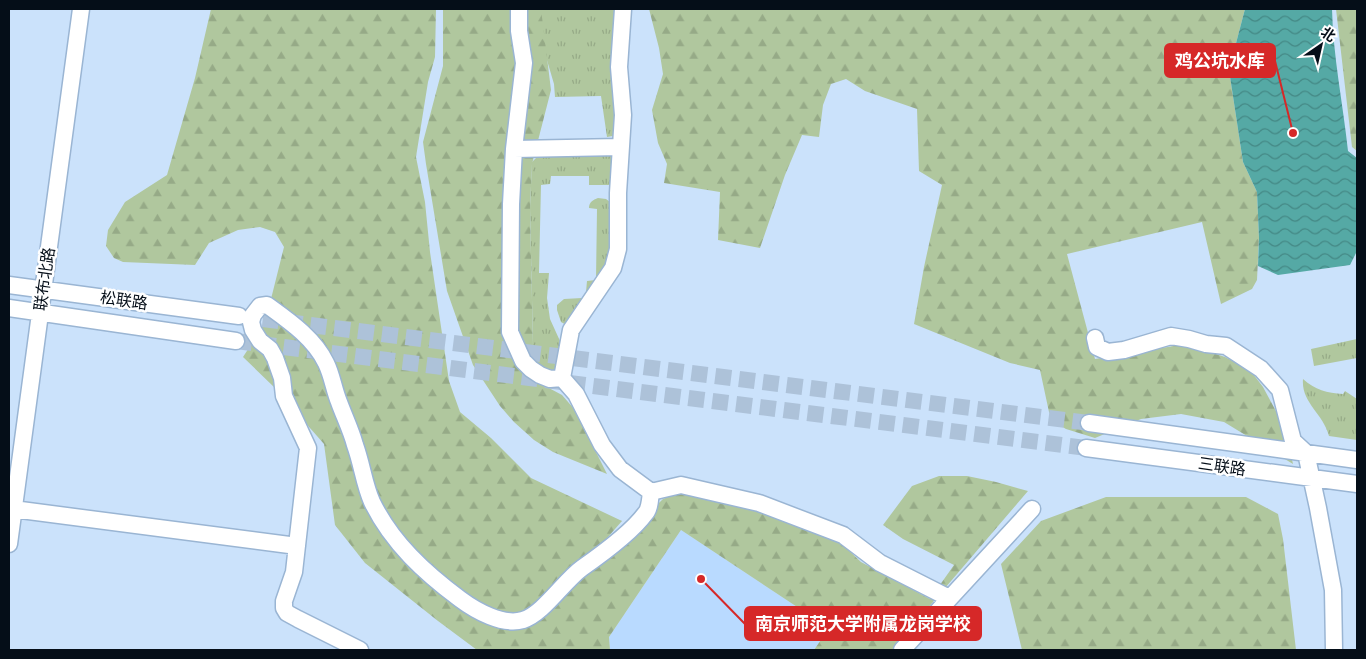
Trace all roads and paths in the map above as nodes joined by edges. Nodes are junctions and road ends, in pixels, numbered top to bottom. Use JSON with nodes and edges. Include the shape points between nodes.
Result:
{"nodes":[{"id":1,"x":518,"y":9,"type":"edge"},
{"id":2,"x":623,"y":9,"type":"edge"},
{"id":3,"x":80,"y":12,"type":"edge"},
{"id":4,"x":620,"y":147,"type":"junction"},
{"id":5,"x":514,"y":148,"type":"junction"},
{"id":6,"x":9,"y":285,"type":"edge"},
{"id":7,"x":43,"y":289,"type":"junction"},
{"id":8,"x":9,"y":308,"type":"edge"},
{"id":9,"x":40,"y":313,"type":"junction"},
{"id":10,"x":239,"y":316,"type":"tunnel mouth"},
{"id":11,"x":1095,"y":338,"type":"dead end"},
{"id":12,"x":236,"y":341,"type":"tunnel mouth"},
{"id":13,"x":562,"y":378,"type":"junction"},
{"id":14,"x":1089,"y":423,"type":"tunnel mouth"},
{"id":15,"x":16,"y":441,"type":"edge"},
{"id":16,"x":1086,"y":448,"type":"tunnel mouth"},
{"id":17,"x":1306,"y":453,"type":"junction"},
{"id":18,"x":1357,"y":460,"type":"edge"},
{"id":19,"x":1312,"y":478,"type":"junction"},
{"id":20,"x":1357,"y":484,"type":"edge"},
{"id":21,"x":651,"y":492,"type":"junction"},
{"id":22,"x":14,"y":509,"type":"junction"},
{"id":23,"x":1032,"y":509,"type":"dead end"},
{"id":24,"x":9,"y":544,"type":"edge"},
{"id":25,"x":297,"y":546,"type":"junction"},
{"id":26,"x":949,"y":598,"type":"junction"},
{"id":27,"x":360,"y":650,"type":"edge"},
{"id":28,"x":902,"y":650,"type":"edge"},
{"id":29,"x":1334,"y":650,"type":"edge"}],
"edges":[{"from":1,"to":5,"type":"street","via":[[524,63]]},
{"from":2,"to":4,"type":"street","via":[[619,67],[623,115]]},
{"from":3,"to":7,"type":"street","name":"联布北路"},
{"from":4,"to":5,"type":"street"},
{"from":4,"to":13,"type":"street","via":[[616,258],[613,268],[571,330]]},
{"from":5,"to":13,"type":"street","via":[[510,332],[523,361],[531,369],[550,379]]},
{"from":6,"to":7,"type":"street","name":"松联路"},
{"from":7,"to":9,"type":"street","name":"联布北路"},
{"from":7,"to":10,"type":"street","name":"松联路"},
{"from":8,"to":9,"type":"street","name":"松联路"},
{"from":9,"to":12,"type":"street","name":"松联路"},
{"from":9,"to":15,"type":"street","name":"联布北路"},
{"from":11,"to":17,"type":"street","via":[[1097,347],[1108,352],[1171,336],[1226,346],[1261,369],[1280,390],[1293,441]]},
{"from":13,"to":21,"type":"street","via":[[576,394],[602,445],[620,470]]},
{"from":14,"to":17,"type":"street"},
{"from":15,"to":22,"type":"street","name":"联布北路"},
{"from":16,"to":19,"type":"street","name":"三联路"},
{"from":17,"to":18,"type":"street"},
{"from":17,"to":19,"type":"street"},
{"from":19,"to":20,"type":"street","name":"三联路"},
{"from":19,"to":29,"type":"street","via":[[1332,590]]},
{"from":21,"to":25,"type":"street","via":[[646,513],[577,572],[535,615],[522,620],[488,616],[422,569],[389,532],[372,501],[327,363],[313,342],[267,305],[260,306],[251,322],[253,330],[275,358],[284,396],[308,448]]},
{"from":21,"to":26,"type":"street","via":[[681,485],[759,504],[843,535],[880,563]]},
{"from":22,"to":24,"type":"street","name":"联布北路"},
{"from":22,"to":25,"type":"street"},
{"from":23,"to":26,"type":"street"},
{"from":25,"to":27,"type":"street","via":[[284,608],[298,619]]},
{"from":26,"to":28,"type":"street"}]}
